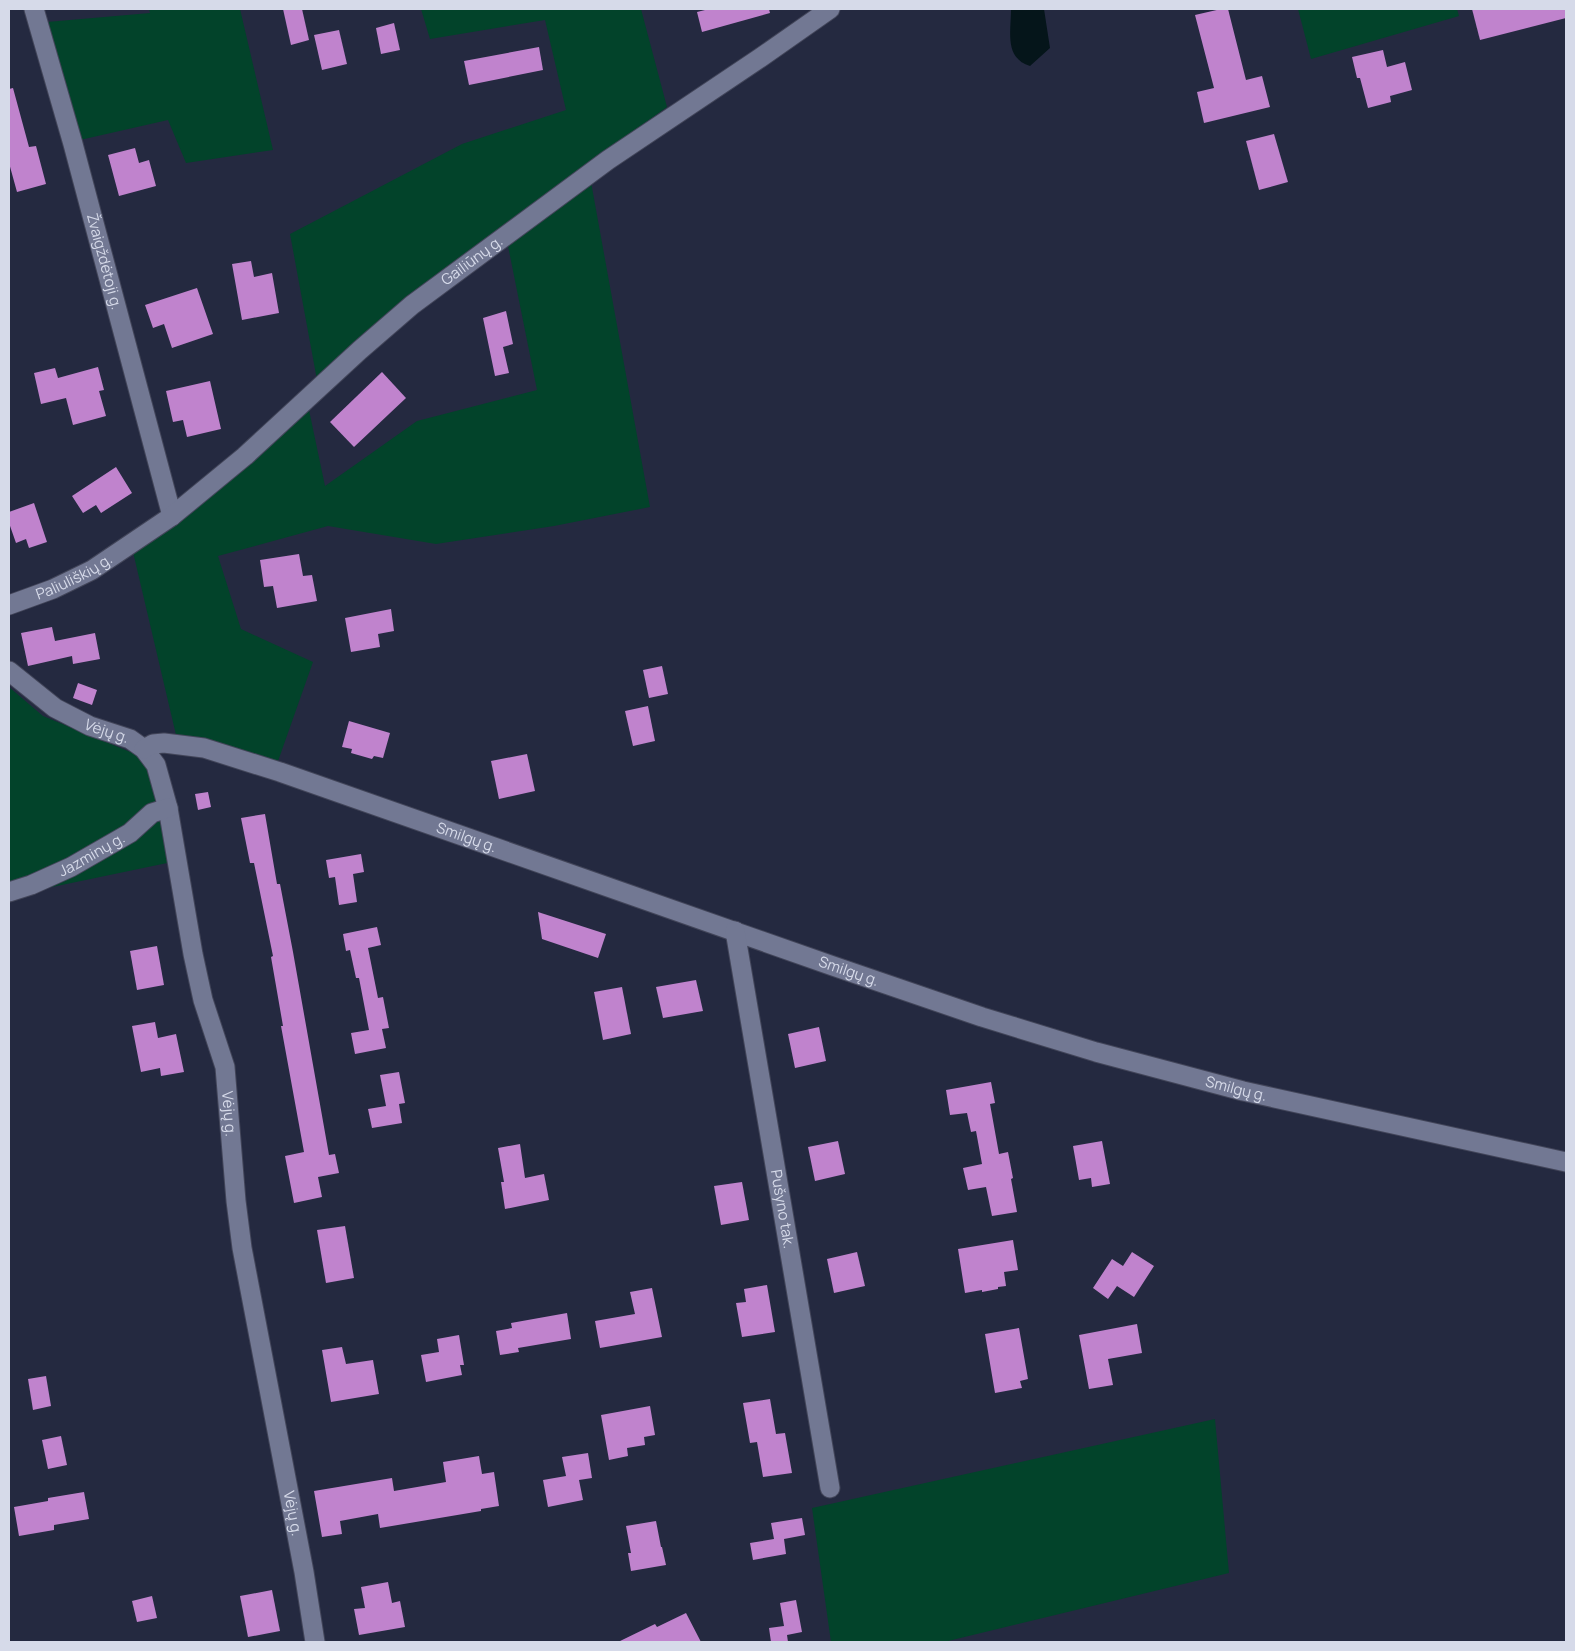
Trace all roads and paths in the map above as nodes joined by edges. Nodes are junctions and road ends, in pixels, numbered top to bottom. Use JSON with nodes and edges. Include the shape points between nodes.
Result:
{"nodes":[{"id":1,"x":34,"y":9,"type":"edge"},
{"id":2,"x":830,"y":9,"type":"edge"},
{"id":3,"x":172,"y":516,"type":"junction"},
{"id":4,"x":136,"y":540,"type":"joint"},
{"id":5,"x":9,"y":606,"type":"edge"},
{"id":6,"x":9,"y":672,"type":"edge"},
{"id":7,"x":144,"y":748,"type":"junction"},
{"id":8,"x":168,"y":808,"type":"junction"},
{"id":9,"x":9,"y":892,"type":"edge"},
{"id":10,"x":736,"y":931,"type":"junction"},
{"id":11,"x":1566,"y":1162,"type":"edge"},
{"id":12,"x":830,"y":1488,"type":"dead end"},
{"id":13,"x":316,"y":1642,"type":"edge"}],
"edges":[{"from":1,"to":3,"type":"street","name":"Žvaigždėtoji g."},
{"from":2,"to":3,"type":"street","name":"Gailiūnų g.","via":[[608,160],[412,305],[245,456]]},
{"from":3,"to":4,"type":"street","name":"Gailiūnų g."},
{"from":4,"to":5,"type":"street","name":"Paliuliškių g.","via":[[92,570]]},
{"from":6,"to":7,"type":"street","name":"Vėjų g.","via":[[54,708],[90,726],[130,739]]},
{"from":7,"to":8,"type":"street","name":"Vėjų g.","via":[[156,765]]},
{"from":7,"to":10,"type":"street","name":"Smilgų g.","via":[[164,742],[204,748]]},
{"from":8,"to":9,"type":"street","name":"Jazminų g.","via":[[152,813],[130,833],[71,867]]},
{"from":8,"to":13,"type":"street","name":"Vėjų g.","via":[[203,1000],[225,1067],[242,1248]]},
{"from":10,"to":11,"type":"street","name":"Smilgų g.","via":[[982,1017],[1096,1052],[1243,1091]]},
{"from":10,"to":12,"type":"street","name":"Pušyno tak."}]}
